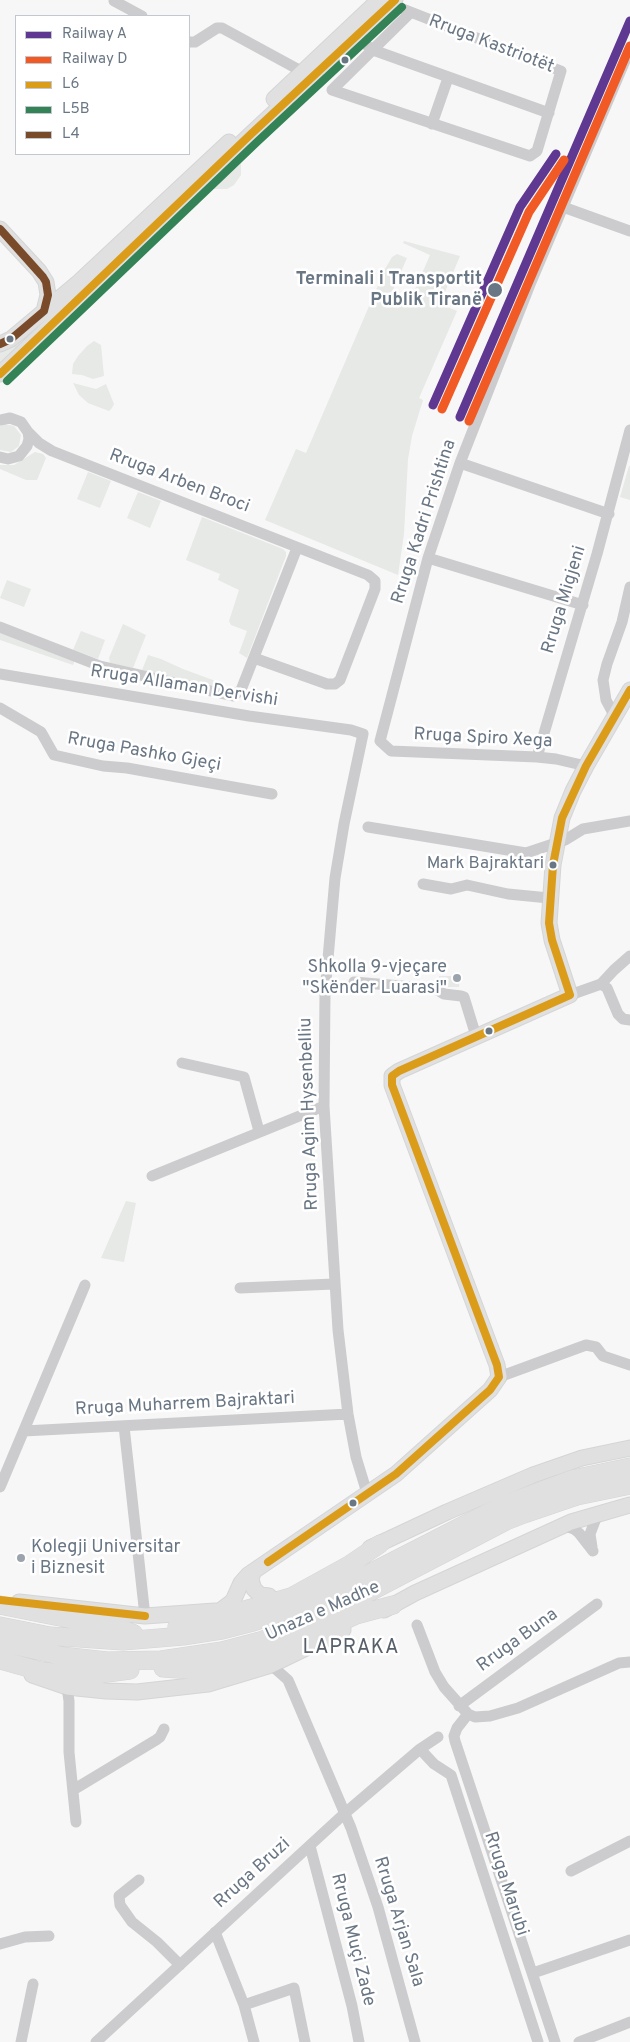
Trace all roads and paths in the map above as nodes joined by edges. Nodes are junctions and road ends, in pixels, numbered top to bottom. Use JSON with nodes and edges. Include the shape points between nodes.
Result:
{"nodes":[{"id":1,"x":114,"y":1,"type":"dead end"},
{"id":2,"x":388,"y":1,"type":"edge"},
{"id":3,"x":410,"y":13,"type":"junction"},
{"id":4,"x":140,"y":15,"type":"edge"},
{"id":5,"x":356,"y":37,"type":"junction"},
{"id":6,"x":190,"y":42,"type":"edge"},
{"id":7,"x":630,"y":49,"type":"edge"},
{"id":8,"x":373,"y":50,"type":"junction"},
{"id":9,"x":303,"y":72,"type":"junction"},
{"id":10,"x":448,"y":78,"type":"junction"},
{"id":11,"x":549,"y":113,"type":"junction"},
{"id":12,"x":432,"y":124,"type":"junction"},
{"id":13,"x":563,"y":207,"type":"junction"},
{"id":14,"x":0,"y":229,"type":"edge"},
{"id":15,"x":630,"y":231,"type":"edge"},
{"id":16,"x":44,"y":311,"type":"junction"},
{"id":17,"x":0,"y":344,"type":"edge"},
{"id":18,"x":0,"y":374,"type":"edge"},
{"id":19,"x":3,"y":417,"type":"edge"},
{"id":20,"x":630,"y":430,"type":"edge"},
{"id":21,"x":28,"y":432,"type":"junction"},
{"id":22,"x":48,"y":449,"type":"junction"},
{"id":23,"x":24,"y":452,"type":"junction"},
{"id":24,"x":627,"y":453,"type":"edge"},
{"id":25,"x":1,"y":458,"type":"edge"},
{"id":26,"x":460,"y":462,"type":"junction"},
{"id":27,"x":609,"y":514,"type":"junction"},
{"id":28,"x":297,"y":548,"type":"junction"},
{"id":29,"x":428,"y":558,"type":"junction"},
{"id":30,"x":630,"y":587,"type":"edge"},
{"id":31,"x":583,"y":605,"type":"junction"},
{"id":32,"x":0,"y":627,"type":"edge"},
{"id":33,"x":254,"y":658,"type":"junction"},
{"id":34,"x":0,"y":674,"type":"edge"},
{"id":35,"x":630,"y":690,"type":"edge"},
{"id":36,"x":0,"y":708,"type":"edge"},
{"id":37,"x":615,"y":717,"type":"junction"},
{"id":38,"x":363,"y":734,"type":"joint"},
{"id":39,"x":380,"y":741,"type":"joint"},
{"id":40,"x":538,"y":758,"type":"junction"},
{"id":41,"x":586,"y":766,"type":"junction"},
{"id":42,"x":272,"y":794,"type":"dead end"},
{"id":43,"x":630,"y":821,"type":"edge"},
{"id":44,"x":368,"y":827,"type":"dead end"},
{"id":45,"x":558,"y":843,"type":"junction"},
{"id":46,"x":422,"y":884,"type":"dead end"},
{"id":47,"x":550,"y":898,"type":"junction"},
{"id":48,"x":630,"y":956,"type":"edge"},
{"id":49,"x":354,"y":982,"type":"dead end"},
{"id":50,"x":600,"y":984,"type":"junction"},
{"id":51,"x":570,"y":995,"type":"junction"},
{"id":52,"x":630,"y":1020,"type":"edge"},
{"id":53,"x":476,"y":1036,"type":"junction"},
{"id":54,"x":182,"y":1063,"type":"dead end"},
{"id":55,"x":324,"y":1106,"type":"junction"},
{"id":56,"x":260,"y":1131,"type":"junction"},
{"id":57,"x":152,"y":1176,"type":"dead end"},
{"id":58,"x":334,"y":1284,"type":"junction"},
{"id":59,"x":85,"y":1285,"type":"dead end"},
{"id":60,"x":240,"y":1288,"type":"dead end"},
{"id":61,"x":630,"y":1365,"type":"edge"},
{"id":62,"x":499,"y":1377,"type":"junction"},
{"id":63,"x":348,"y":1414,"type":"junction"},
{"id":64,"x":124,"y":1426,"type":"junction"},
{"id":65,"x":24,"y":1430,"type":"junction"},
{"id":66,"x":630,"y":1448,"type":"edge"},
{"id":67,"x":630,"y":1467,"type":"edge"},
{"id":68,"x":630,"y":1485,"type":"edge"},
{"id":69,"x":0,"y":1487,"type":"edge"},
{"id":70,"x":367,"y":1492,"type":"junction"},
{"id":71,"x":630,"y":1504,"type":"edge"},
{"id":72,"x":598,"y":1513,"type":"junction"},
{"id":73,"x":563,"y":1525,"type":"junction"},
{"id":74,"x":380,"y":1544,"type":"junction"},
{"id":75,"x":251,"y":1574,"type":"junction"},
{"id":76,"x":269,"y":1596,"type":"junction"},
{"id":77,"x":0,"y":1600,"type":"edge"},
{"id":78,"x":598,"y":1604,"type":"dead end"},
{"id":79,"x":0,"y":1605,"type":"edge"},
{"id":80,"x":393,"y":1605,"type":"junction"},
{"id":81,"x":221,"y":1610,"type":"junction"},
{"id":82,"x":145,"y":1616,"type":"junction"},
{"id":83,"x":253,"y":1622,"type":"junction"},
{"id":84,"x":417,"y":1625,"type":"dead end"},
{"id":85,"x":1,"y":1632,"type":"edge"},
{"id":86,"x":153,"y":1633,"type":"junction"},
{"id":87,"x":281,"y":1633,"type":"junction"},
{"id":88,"x":134,"y":1634,"type":"junction"},
{"id":89,"x":292,"y":1655,"type":"junction"},
{"id":90,"x":72,"y":1658,"type":"junction"},
{"id":91,"x":0,"y":1660,"type":"edge"},
{"id":92,"x":630,"y":1662,"type":"edge"},
{"id":93,"x":0,"y":1665,"type":"edge"},
{"id":94,"x":271,"y":1665,"type":"junction"},
{"id":95,"x":138,"y":1668,"type":"junction"},
{"id":96,"x":159,"y":1668,"type":"junction"},
{"id":97,"x":288,"y":1680,"type":"junction"},
{"id":98,"x":67,"y":1687,"type":"junction"},
{"id":99,"x":459,"y":1706,"type":"junction"},
{"id":100,"x":468,"y":1714,"type":"junction"},
{"id":101,"x":164,"y":1729,"type":"dead end"},
{"id":102,"x":438,"y":1737,"type":"dead end"},
{"id":103,"x":420,"y":1749,"type":"junction"},
{"id":104,"x":73,"y":1790,"type":"junction"},
{"id":105,"x":344,"y":1814,"type":"junction"},
{"id":106,"x":76,"y":1822,"type":"dead end"},
{"id":107,"x":630,"y":1841,"type":"edge"},
{"id":108,"x":310,"y":1846,"type":"junction"},
{"id":109,"x":571,"y":1871,"type":"dead end"},
{"id":110,"x":140,"y":1880,"type":"dead end"},
{"id":111,"x":215,"y":1932,"type":"junction"},
{"id":112,"x":49,"y":1936,"type":"dead end"},
{"id":113,"x":630,"y":1940,"type":"edge"},
{"id":114,"x":0,"y":1944,"type":"edge"},
{"id":115,"x":180,"y":1965,"type":"junction"},
{"id":116,"x":533,"y":1973,"type":"junction"},
{"id":117,"x":32,"y":1984,"type":"dead end"},
{"id":118,"x":244,"y":2005,"type":"junction"},
{"id":119,"x":630,"y":2022,"type":"edge"},
{"id":120,"x":21,"y":2042,"type":"edge"},
{"id":121,"x":96,"y":2042,"type":"edge"},
{"id":122,"x":254,"y":2042,"type":"edge"},
{"id":123,"x":305,"y":2042,"type":"edge"},
{"id":124,"x":359,"y":2042,"type":"edge"},
{"id":125,"x":415,"y":2042,"type":"edge"},
{"id":126,"x":538,"y":2042,"type":"edge"},
{"id":127,"x":555,"y":2042,"type":"edge"},
{"id":128,"x":579,"y":2042,"type":"edge"}],
"edges":[{"from":1,"to":4,"type":"street"},
{"from":2,"to":3,"type":"street","name":"Rruga Kastriotët"},
{"from":2,"to":5,"type":"main road"},
{"from":2,"to":9,"type":"main road"},
{"from":3,"to":8,"type":"street","name":"Rruga Kastriotët"},
{"from":3,"to":11,"type":"street","name":"Rruga Kastriotët","via":[[561,72]]},
{"from":5,"to":8,"type":"street"},
{"from":5,"to":18,"type":"main road"},
{"from":6,"to":9,"type":"street","via":[[222,28]]},
{"from":7,"to":13,"type":"street","name":"Rruga Kadri Prishtina"},
{"from":8,"to":10,"type":"street"},
{"from":8,"to":12,"type":"street","name":"Rruga Kastriotët","via":[[332,90]]},
{"from":9,"to":16,"type":"main road"},
{"from":10,"to":11,"type":"street"},
{"from":10,"to":12,"type":"street"},
{"from":11,"to":12,"type":"street","name":"Rruga Kastriotët","via":[[537,151],[530,156]]},
{"from":13,"to":15,"type":"street"},
{"from":13,"to":26,"type":"street","name":"Rruga Kadri Prishtina"},
{"from":14,"to":16,"type":"main road","via":[[46,282],[48,295]]},
{"from":16,"to":17,"type":"main road","via":[[11,339]]},
{"from":19,"to":21,"type":"street","name":"Rruga Arben Broci","via":[[21,422]]},
{"from":20,"to":24,"type":"street","name":"Rruga Migjeni"},
{"from":21,"to":22,"type":"street","name":"Rruga Arben Broci"},
{"from":21,"to":23,"type":"street","via":[[28,446]]},
{"from":22,"to":23,"type":"street","name":"Rruga Arben Broci"},
{"from":22,"to":28,"type":"street","name":"Rruga Arben Broci"},
{"from":23,"to":25,"type":"street","name":"Rruga Arben Broci","via":[[14,458]]},
{"from":24,"to":27,"type":"street","name":"Rruga Migjeni"},
{"from":26,"to":27,"type":"street"},
{"from":26,"to":29,"type":"street","name":"Rruga Kadri Prishtina"},
{"from":27,"to":31,"type":"street","name":"Rruga Migjeni"},
{"from":28,"to":33,"type":"street"},
{"from":28,"to":33,"type":"street","name":"Rruga Arben Broci","via":[[368,574],[375,581],[375,589],[340,680],[327,684]]},
{"from":29,"to":31,"type":"street"},
{"from":29,"to":39,"type":"street","name":"Rruga Kadri Prishtina"},
{"from":30,"to":37,"type":"street","via":[[603,680],[606,700]]},
{"from":31,"to":40,"type":"street","name":"Rruga Migjeni"},
{"from":32,"to":33,"type":"street","via":[[100,666],[233,696],[241,690]]},
{"from":34,"to":38,"type":"street","name":"Rruga Allaman Dervishi"},
{"from":35,"to":37,"type":"main road"},
{"from":36,"to":42,"type":"street","name":"Rruga Pashko Gjeçi","via":[[41,732],[54,755]]},
{"from":37,"to":41,"type":"main road"},
{"from":38,"to":55,"type":"street","name":"Rruga Agim Hysenbelliu","via":[[335,878],[325,992]]},
{"from":39,"to":40,"type":"street","name":"Rruga Spiro Xega","via":[[391,752]]},
{"from":40,"to":41,"type":"street","name":"Rruga Spiro Xega"},
{"from":41,"to":45,"type":"main road","via":[[562,818]]},
{"from":43,"to":45,"type":"street","via":[[583,829]]},
{"from":44,"to":45,"type":"street","via":[[526,854]]},
{"from":45,"to":47,"type":"main road"},
{"from":46,"to":47,"type":"street","via":[[452,889],[468,885],[508,894]]},
{"from":47,"to":51,"type":"main road","via":[[552,940]]},
{"from":48,"to":50,"type":"street"},
{"from":49,"to":53,"type":"street","via":[[436,989],[444,994],[461,996]]},
{"from":50,"to":51,"type":"street"},
{"from":50,"to":52,"type":"street","via":[[606,988],[618,1014]]},
{"from":51,"to":53,"type":"main road"},
{"from":53,"to":62,"type":"main road","via":[[399,1070],[392,1076],[392,1085]]},
{"from":54,"to":56,"type":"street","via":[[244,1077]]},
{"from":55,"to":56,"type":"street"},
{"from":55,"to":58,"type":"street","name":"Rruga Agim Hysenbelliu"},
{"from":56,"to":57,"type":"street"},
{"from":58,"to":60,"type":"street"},
{"from":58,"to":63,"type":"street","name":"Rruga Agim Hysenbelliu"},
{"from":59,"to":65,"type":"street"},
{"from":61,"to":62,"type":"street","via":[[603,1356],[596,1347],[586,1345]]},
{"from":62,"to":70,"type":"main road","via":[[490,1390],[396,1474]]},
{"from":63,"to":64,"type":"street","name":"Rruga Muharrem Bajraktari"},
{"from":63,"to":70,"type":"street","name":"Rruga Agim Hysenbelliu"},
{"from":64,"to":65,"type":"street","name":"Rruga Muharrem Bajraktari"},
{"from":64,"to":82,"type":"street"},
{"from":65,"to":69,"type":"street"},
{"from":66,"to":74,"type":"main road","via":[[582,1458],[533,1475]]},
{"from":67,"to":83,"type":"highway","name":"Unaza e Madhe","via":[[573,1479],[500,1506],[323,1597]]},
{"from":68,"to":87,"type":"highway","name":"Unaza e Madhe","via":[[559,1501],[506,1521],[362,1596]]},
{"from":70,"to":75,"type":"main road"},
{"from":71,"to":72,"type":"main road"},
{"from":72,"to":73,"type":"main road"},
{"from":72,"to":73,"type":"street","via":[[590,1534],[593,1551],[580,1533]]},
{"from":73,"to":80,"type":"main road"},
{"from":74,"to":76,"type":"main road"},
{"from":74,"to":86,"type":"highway","via":[[292,1597]]},
{"from":75,"to":76,"type":"main road","via":[[254,1589],[260,1595]]},
{"from":75,"to":81,"type":"main road","via":[[241,1583],[234,1601]]},
{"from":76,"to":81,"type":"main road"},
{"from":77,"to":82,"type":"main road"},
{"from":78,"to":99,"type":"street","name":"Rruga Buna"},
{"from":79,"to":88,"type":"highway"},
{"from":80,"to":89,"type":"main road"},
{"from":80,"to":96,"type":"highway","via":[[356,1615],[272,1654],[227,1667],[199,1671]]},
{"from":81,"to":82,"type":"main road"},
{"from":83,"to":85,"type":"highway","name":"Unaza e Madhe","via":[[163,1639],[123,1641]]},
{"from":83,"to":86,"type":"highway","via":[[228,1622]]},
{"from":84,"to":99,"type":"street","via":[[435,1672]]},
{"from":85,"to":88,"type":"highway","via":[[15,1626]]},
{"from":85,"to":90,"type":"highway","name":"Unaza e Madhe","via":[[42,1653]]},
{"from":86,"to":88,"type":"highway"},
{"from":87,"to":90,"type":"highway","name":"Unaza e Madhe","via":[[222,1651],[182,1658],[128,1661]]},
{"from":87,"to":96,"type":"highway","via":[[242,1653]]},
{"from":89,"to":94,"type":"main road"},
{"from":89,"to":97,"type":"street"},
{"from":90,"to":95,"type":"highway","via":[[95,1666]]},
{"from":91,"to":95,"type":"highway","via":[[40,1671],[74,1675]]},
{"from":92,"to":100,"type":"street","via":[[619,1663],[518,1708],[483,1718]]},
{"from":93,"to":98,"type":"main road"},
{"from":94,"to":97,"type":"street"},
{"from":94,"to":98,"type":"main road","via":[[208,1684],[137,1692]]},
{"from":95,"to":96,"type":"highway"},
{"from":97,"to":105,"type":"street","name":"Rruga Arjan Sala"},
{"from":98,"to":104,"type":"street"},
{"from":99,"to":100,"type":"street"},
{"from":100,"to":116,"type":"street","via":[[455,1732],[455,1741]]},
{"from":101,"to":104,"type":"street","via":[[156,1740]]},
{"from":102,"to":103,"type":"street","name":"Rruga Bruzi"},
{"from":103,"to":105,"type":"street","name":"Rruga Bruzi"},
{"from":103,"to":126,"type":"street","name":"Rruga Marubi","via":[[450,1775]]},
{"from":104,"to":106,"type":"street"},
{"from":105,"to":108,"type":"street","name":"Rruga Bruzi"},
{"from":105,"to":125,"type":"street","name":"Rruga Arjan Sala","via":[[378,1907]]},
{"from":107,"to":109,"type":"street"},
{"from":108,"to":111,"type":"street","name":"Rruga Bruzi"},
{"from":108,"to":124,"type":"street","name":"Rruga Muçi Zade"},
{"from":110,"to":115,"type":"street","via":[[119,1896],[120,1905],[132,1922]]},
{"from":111,"to":115,"type":"street","name":"Rruga Bruzi"},
{"from":111,"to":118,"type":"street"},
{"from":112,"to":114,"type":"street","via":[[25,1937]]},
{"from":113,"to":116,"type":"street"},
{"from":115,"to":121,"type":"street","name":"Rruga Bruzi"},
{"from":116,"to":127,"type":"street"},
{"from":117,"to":120,"type":"street"},
{"from":118,"to":122,"type":"street"},
{"from":118,"to":123,"type":"street","via":[[294,1988]]},
{"from":119,"to":128,"type":"street"}]}
